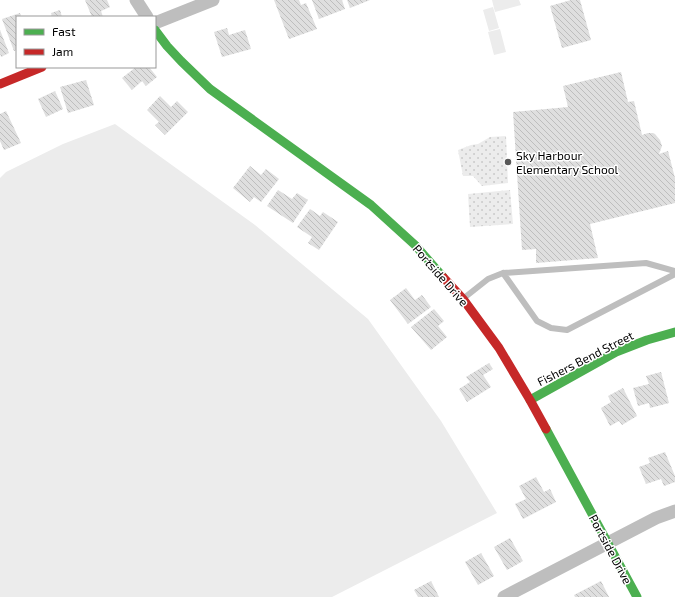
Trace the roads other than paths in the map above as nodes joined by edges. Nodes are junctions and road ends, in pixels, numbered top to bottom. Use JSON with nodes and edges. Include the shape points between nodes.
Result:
{"nodes":[{"id":1,"x":136,"y":0,"type":"edge"},
{"id":2,"x":213,"y":0,"type":"edge"},
{"id":3,"x":146,"y":16,"type":"edge"},
{"id":4,"x":156,"y":23,"type":"edge"},
{"id":5,"x":156,"y":32,"type":"edge"},
{"id":6,"x":40,"y":68,"type":"edge"},
{"id":7,"x":0,"y":84,"type":"edge"},
{"id":8,"x":675,"y":272,"type":"edge"},
{"id":9,"x":503,"y":273,"type":"junction"},
{"id":10,"x":463,"y":299,"type":"junction"},
{"id":11,"x":675,"y":332,"type":"edge"},
{"id":12,"x":530,"y":400,"type":"junction"},
{"id":13,"x":675,"y":511,"type":"edge"},
{"id":14,"x":608,"y":542,"type":"junction"},
{"id":15,"x":504,"y":597,"type":"edge"},
{"id":16,"x":637,"y":597,"type":"edge"}],
"edges":[{"from":1,"to":3,"type":"street"},
{"from":2,"to":4,"type":"street"},
{"from":5,"to":10,"type":"street","name":"Portside Drive","via":[[210,88],[371,205],[416,245]]},
{"from":6,"to":7,"type":"street"},
{"from":8,"to":9,"type":"lane","via":[[646,263]]},
{"from":8,"to":9,"type":"lane","via":[[567,330],[551,328],[537,321]]},
{"from":9,"to":10,"type":"lane","via":[[488,279]]},
{"from":10,"to":12,"type":"street","name":"Portside Drive","via":[[499,348]]},
{"from":11,"to":12,"type":"street","name":"Fishers Bend Street","via":[[616,352]]},
{"from":12,"to":14,"type":"street","name":"Portside Drive"},
{"from":13,"to":14,"type":"street"},
{"from":14,"to":15,"type":"street"},
{"from":14,"to":16,"type":"street","name":"Portside Drive"}]}
